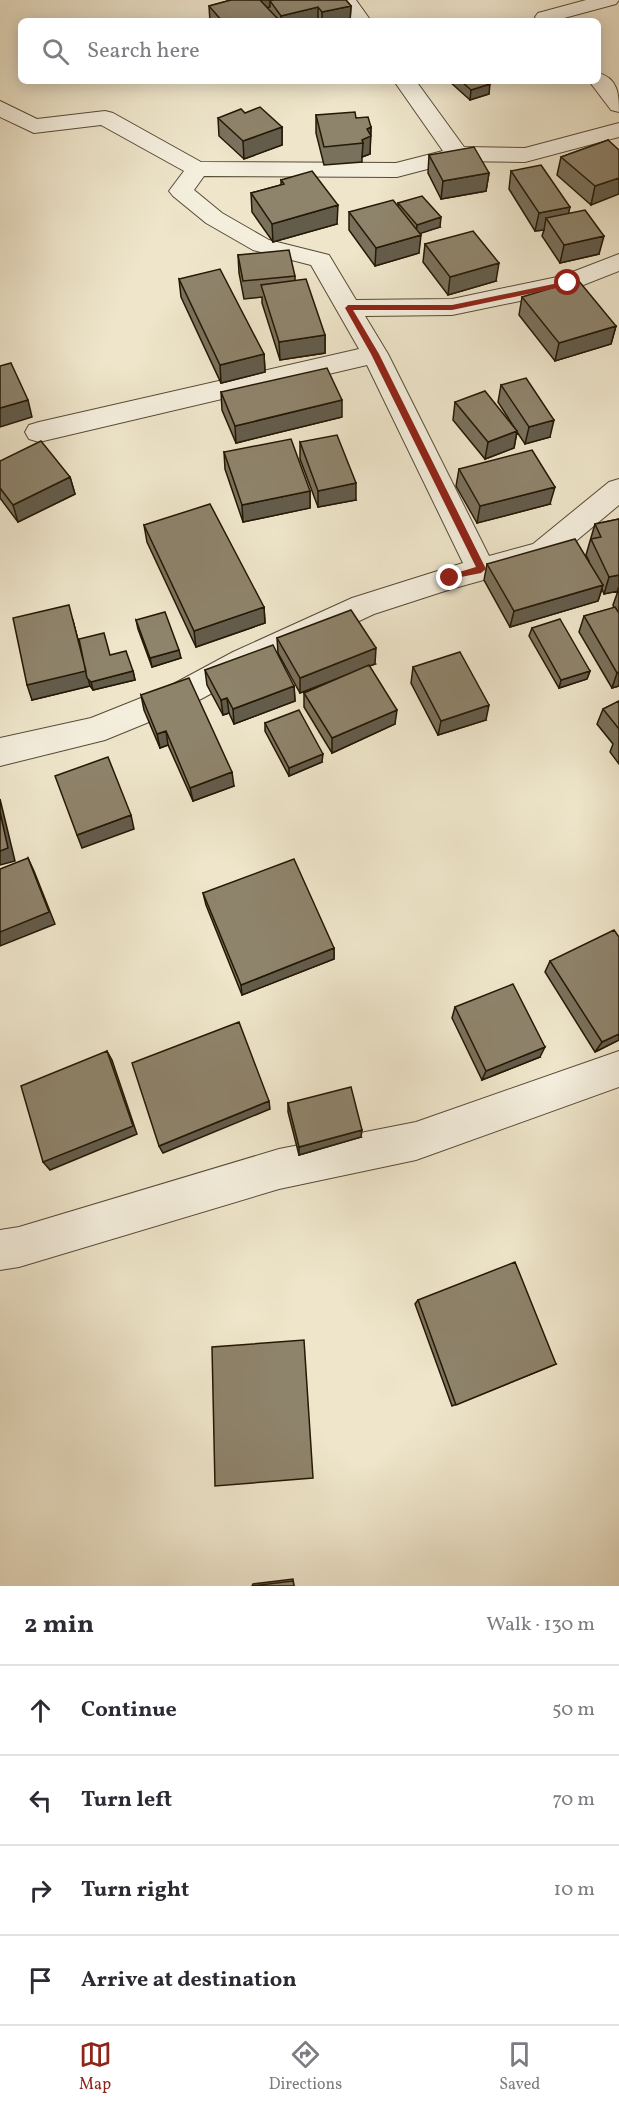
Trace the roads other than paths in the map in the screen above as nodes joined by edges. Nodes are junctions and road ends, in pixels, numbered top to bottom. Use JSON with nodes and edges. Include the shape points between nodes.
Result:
{"nodes":[{"id":1,"x":346,"y":0,"type":"edge"},
{"id":2,"x":609,"y":0,"type":"edge"},
{"id":3,"x":543,"y":14,"type":"edge"},
{"id":4,"x":359,"y":18,"type":"edge"},
{"id":5,"x":601,"y":83,"type":"edge"},
{"id":6,"x":407,"y":84,"type":"edge"},
{"id":7,"x":619,"y":105,"type":"edge"},
{"id":8,"x":0,"y":108,"type":"edge"},
{"id":9,"x":619,"y":130,"type":"edge"},
{"id":10,"x":457,"y":154,"type":"junction"},
{"id":11,"x":196,"y":170,"type":"junction"},
{"id":12,"x":619,"y":262,"type":"edge"},
{"id":13,"x":348,"y":308,"type":"junction"},
{"id":14,"x":375,"y":354,"type":"junction"},
{"id":15,"x":39,"y":432,"type":"dead end"},
{"id":16,"x":619,"y":489,"type":"edge"},
{"id":17,"x":481,"y":569,"type":"junction"},
{"id":18,"x":0,"y":752,"type":"edge"},
{"id":19,"x":619,"y":1069,"type":"edge"},
{"id":20,"x":0,"y":1250,"type":"edge"}],
"edges":[{"from":1,"to":4,"type":"street"},
{"from":2,"to":3,"type":"street"},
{"from":5,"to":7,"type":"street"},
{"from":6,"to":10,"type":"street"},
{"from":8,"to":11,"type":"street","via":[[34,126],[105,117]]},
{"from":9,"to":10,"type":"street","via":[[525,155]]},
{"from":10,"to":11,"type":"street","via":[[397,170]]},
{"from":11,"to":13,"type":"street","via":[[181,191],[214,218],[261,245],[320,260]]},
{"from":12,"to":13,"type":"street","via":[[568,283],[452,308]]},
{"from":13,"to":14,"type":"street"},
{"from":14,"to":15,"type":"street"},
{"from":14,"to":17,"type":"street"},
{"from":16,"to":17,"type":"street","via":[[542,553]]},
{"from":17,"to":18,"type":"street","via":[[363,606],[177,697],[94,731]]},
{"from":19,"to":20,"type":"street","via":[[416,1141],[279,1169]]}]}
